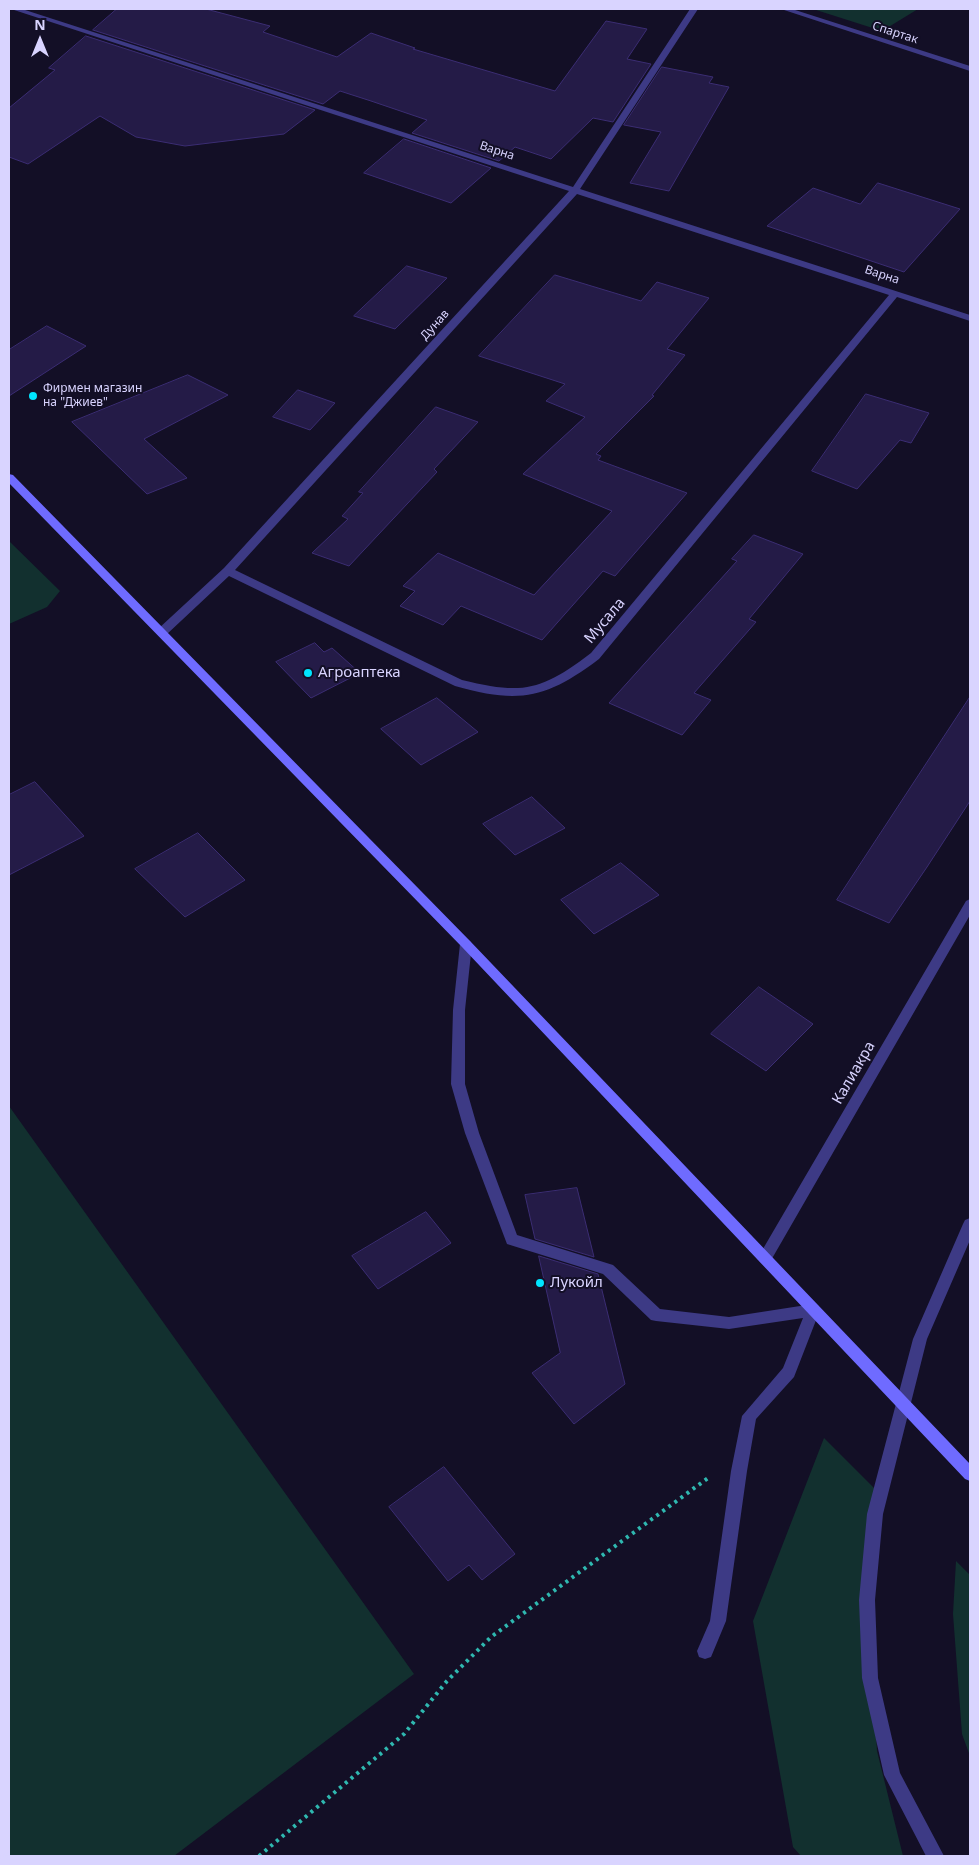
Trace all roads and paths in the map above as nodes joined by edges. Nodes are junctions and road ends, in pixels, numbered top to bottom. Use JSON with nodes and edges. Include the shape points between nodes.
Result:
{"nodes":[{"id":1,"x":15,"y":9,"type":"edge"},
{"id":2,"x":694,"y":9,"type":"edge"},
{"id":3,"x":785,"y":9,"type":"edge"},
{"id":4,"x":970,"y":69,"type":"edge"},
{"id":5,"x":575,"y":190,"type":"junction"},
{"id":6,"x":896,"y":293,"type":"junction"},
{"id":7,"x":970,"y":318,"type":"edge"},
{"id":8,"x":9,"y":476,"type":"edge"},
{"id":9,"x":228,"y":571,"type":"junction"},
{"id":10,"x":162,"y":632,"type":"junction"},
{"id":11,"x":970,"y":904,"type":"edge"},
{"id":12,"x":466,"y":944,"type":"junction"},
{"id":13,"x":970,"y":1224,"type":"edge"},
{"id":14,"x":765,"y":1258,"type":"junction"},
{"id":15,"x":813,"y":1310,"type":"junction"},
{"id":16,"x":743,"y":1453,"type":"junction"},
{"id":17,"x":970,"y":1474,"type":"edge"},
{"id":18,"x":705,"y":1651,"type":"dead end"},
{"id":19,"x":258,"y":1856,"type":"edge"},
{"id":20,"x":935,"y":1856,"type":"edge"}],
"edges":[{"from":1,"to":5,"type":"street","name":"Варна"},
{"from":2,"to":5,"type":"street","name":"Дунав"},
{"from":3,"to":4,"type":"street","name":"Спартак"},
{"from":5,"to":6,"type":"street","name":"Варна"},
{"from":5,"to":9,"type":"street","name":"Дунав"},
{"from":6,"to":7,"type":"street","name":"Варна"},
{"from":6,"to":9,"type":"street","name":"Мусала","via":[[595,656],[566,679],[532,693],[500,694],[459,683]]},
{"from":8,"to":10,"type":"main road"},
{"from":9,"to":10,"type":"street","name":"Дунав"},
{"from":10,"to":12,"type":"main road"},
{"from":11,"to":14,"type":"street","name":"Калиакра"},
{"from":12,"to":14,"type":"main road"},
{"from":12,"to":15,"type":"street","via":[[459,1010],[458,1084],[472,1133],[512,1240],[608,1269],[656,1315],[729,1322]]},
{"from":13,"to":20,"type":"street","via":[[920,1339],[875,1514],[867,1600],[870,1678],[892,1776]]},
{"from":14,"to":15,"type":"main road"},
{"from":15,"to":16,"type":"street","via":[[789,1372],[749,1416]]},
{"from":15,"to":17,"type":"main road"},
{"from":16,"to":18,"type":"street","via":[[718,1621]]},
{"from":16,"to":19,"type":"path","via":[[491,1637],[447,1681],[404,1734]]}]}
